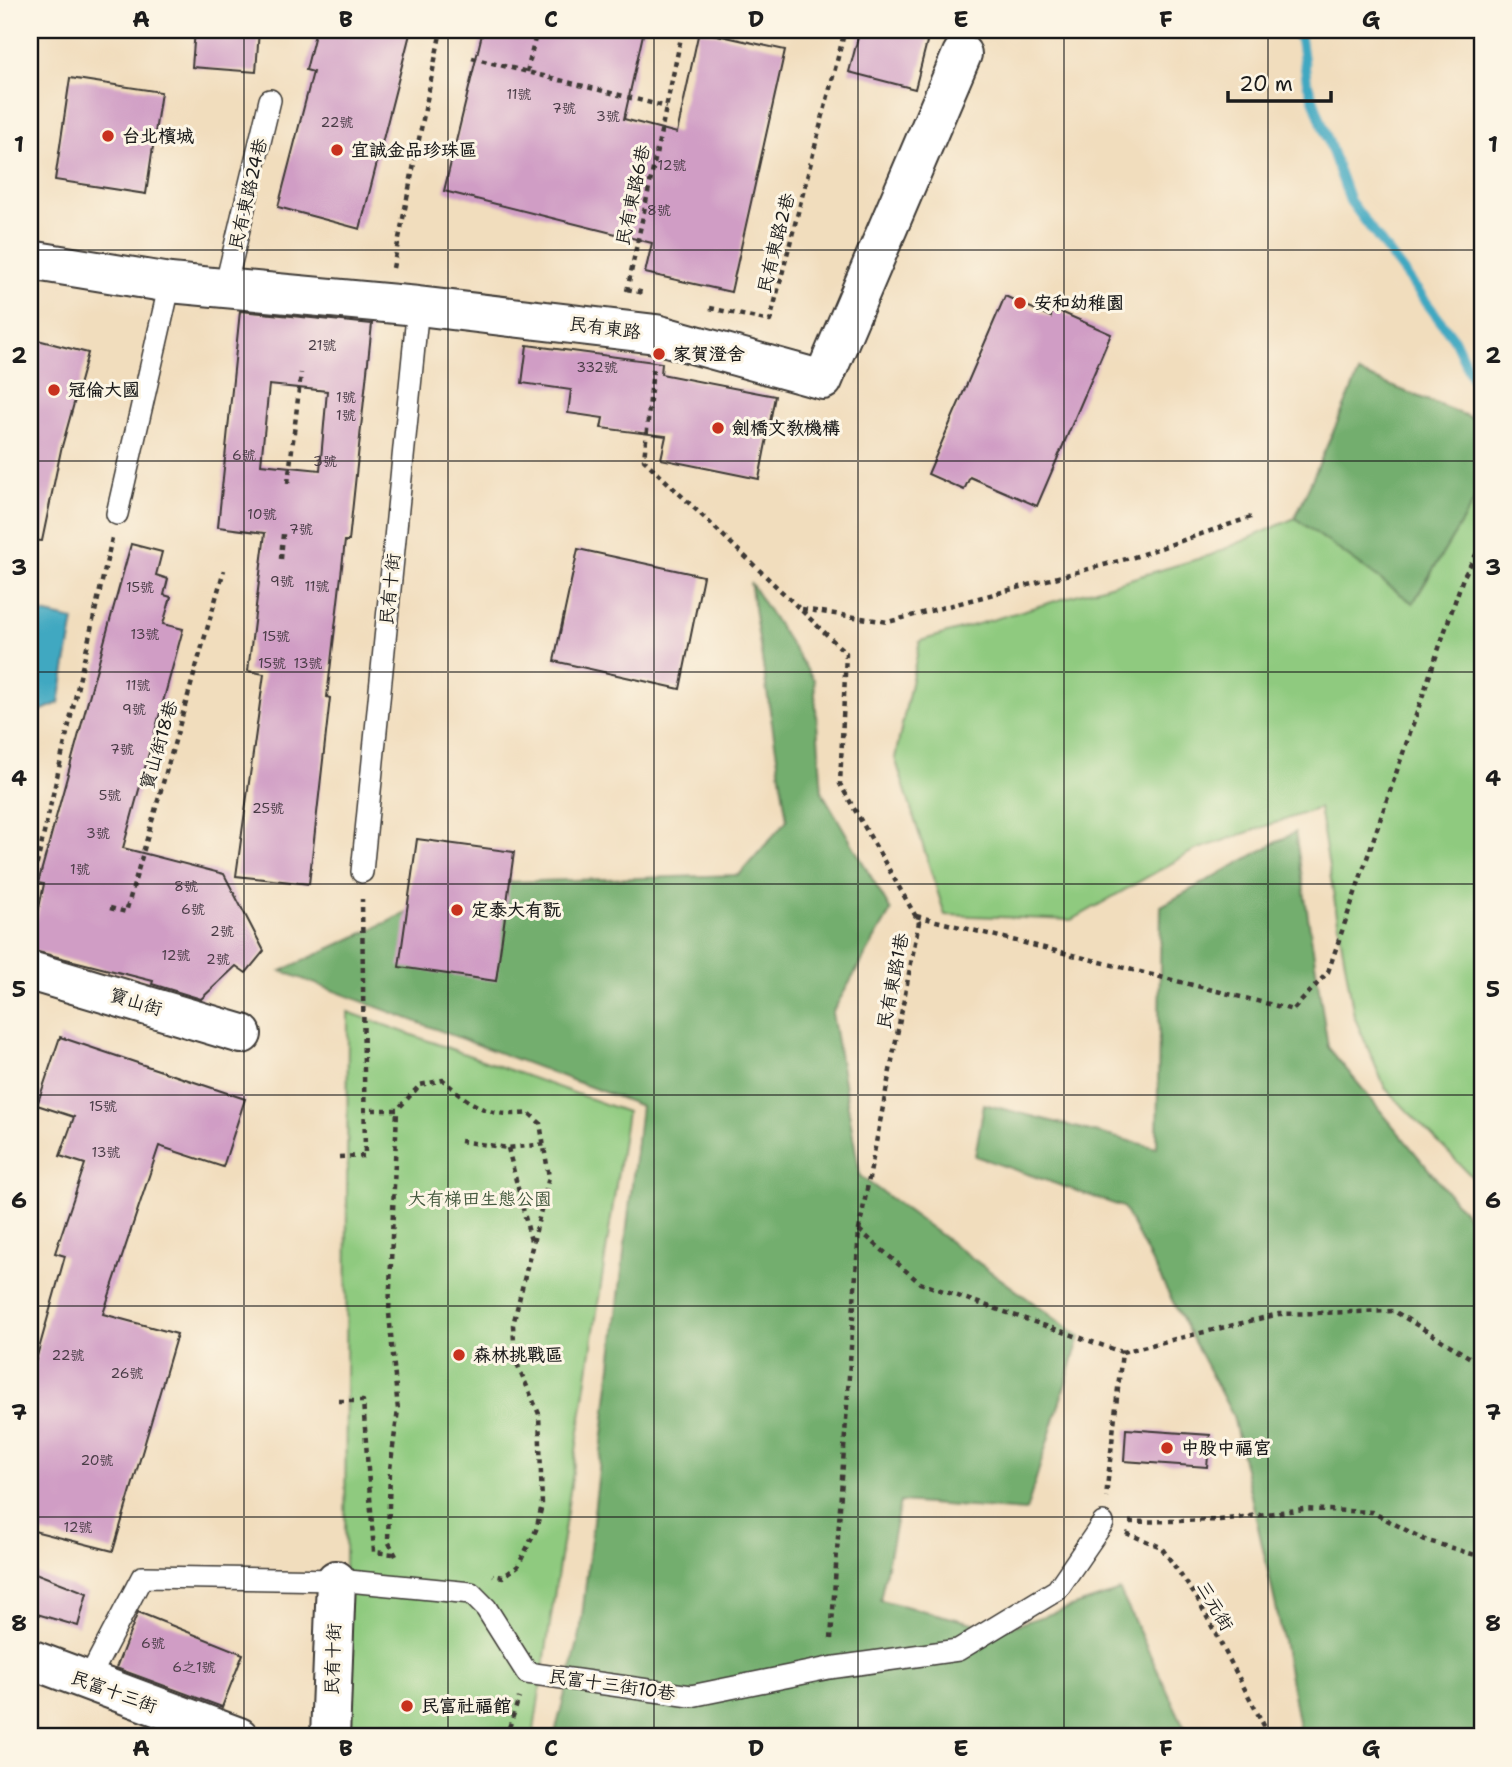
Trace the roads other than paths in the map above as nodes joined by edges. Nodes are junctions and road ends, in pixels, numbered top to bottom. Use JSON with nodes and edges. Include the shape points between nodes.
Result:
{"nodes":[{"id":1,"x":962,"y":54,"type":"dead end"},
{"id":2,"x":270,"y":100,"type":"dead end"},
{"id":3,"x":30,"y":260,"type":"edge"},
{"id":4,"x":170,"y":283,"type":"junction"},
{"id":5,"x":225,"y":288,"type":"junction"},
{"id":6,"x":418,"y":306,"type":"junction"},
{"id":7,"x":117,"y":513,"type":"road end"},
{"id":8,"x":362,"y":872,"type":"road end"},
{"id":9,"x":30,"y":971,"type":"edge"},
{"id":10,"x":242,"y":1034,"type":"dead end"},
{"id":11,"x":1103,"y":1523,"type":"road end"},
{"id":12,"x":336,"y":1580,"type":"junction"},
{"id":13,"x":30,"y":1659,"type":"edge"},
{"id":14,"x":87,"y":1682,"type":"junction"},
{"id":15,"x":239,"y":1737,"type":"edge"},
{"id":16,"x":330,"y":1737,"type":"edge"}],
"edges":[{"from":1,"to":6,"type":"street","name":"民有東路","via":[[823,380],[656,334]]},
{"from":2,"to":5,"type":"lane","name":"民有東路24巷"},
{"from":3,"to":4,"type":"street","name":"民有東路"},
{"from":4,"to":5,"type":"street","name":"民有東路"},
{"from":4,"to":7,"type":"lane"},
{"from":5,"to":6,"type":"street","name":"民有東路"},
{"from":6,"to":8,"type":"lane","name":"民有十街"},
{"from":9,"to":10,"type":"street","name":"寶山街"},
{"from":11,"to":12,"type":"lane","name":"民富十三街10巷","via":[[1057,1590],[958,1650],[828,1668],[691,1696],[527,1674],[486,1608],[471,1593]]},
{"from":12,"to":14,"type":"lane","name":"民富十三街10巷","via":[[142,1577]]},
{"from":12,"to":16,"type":"street","name":"民有十街"},
{"from":13,"to":14,"type":"street","name":"民富十三街"},
{"from":14,"to":15,"type":"street","name":"民富十三街"}]}
